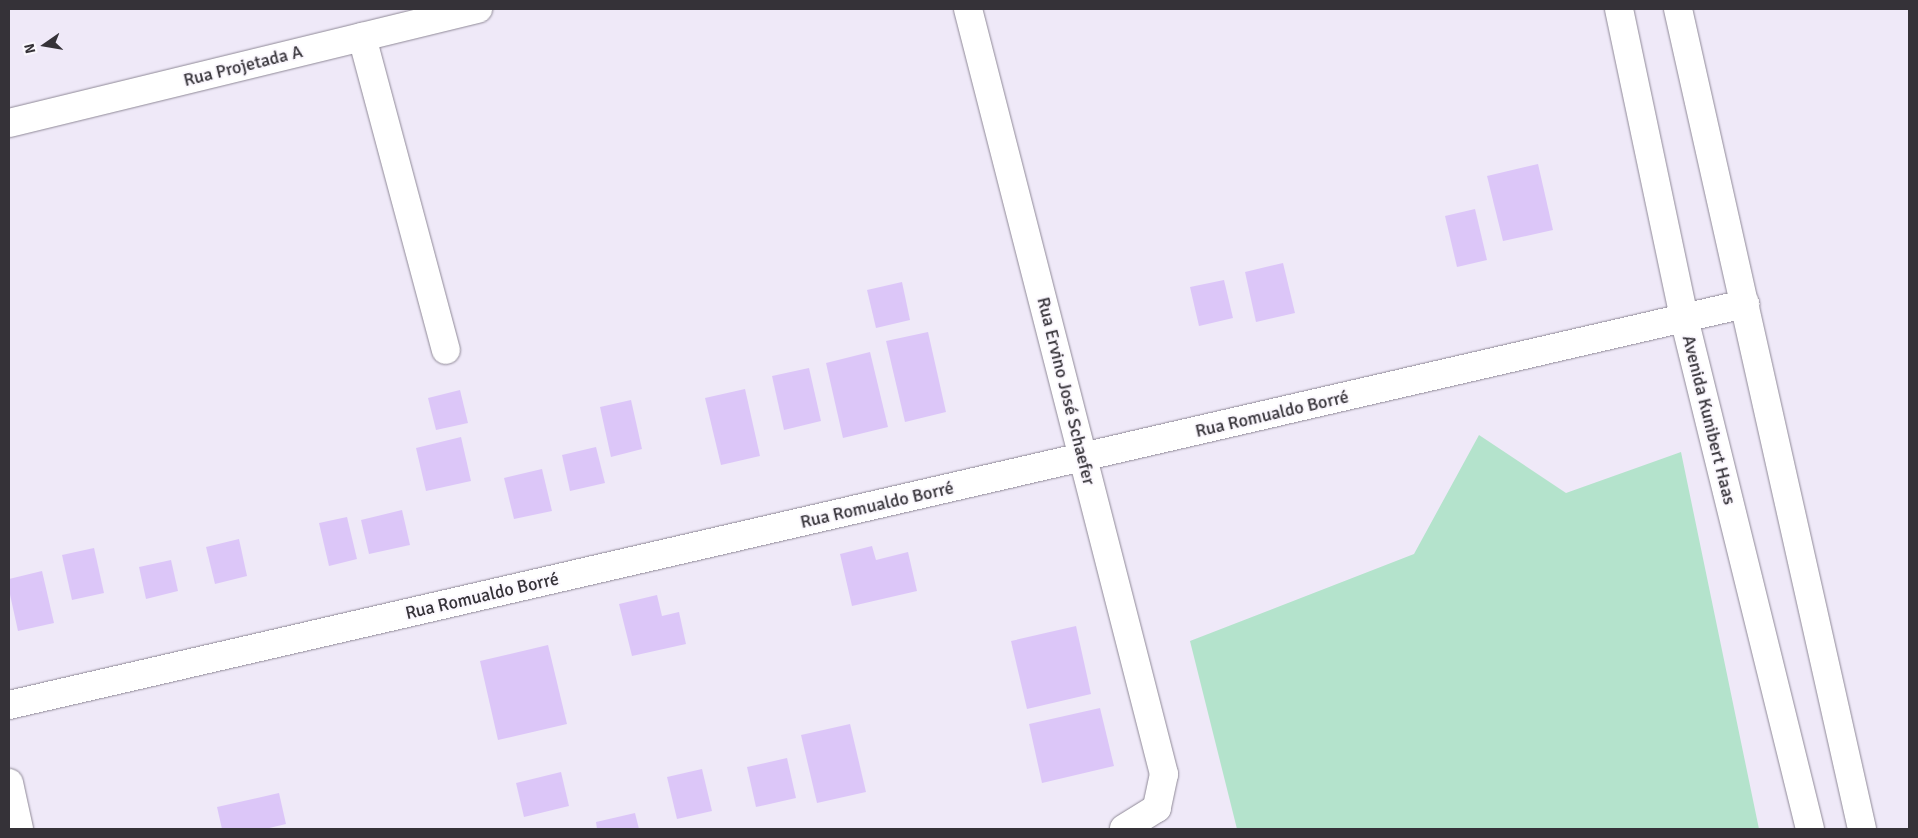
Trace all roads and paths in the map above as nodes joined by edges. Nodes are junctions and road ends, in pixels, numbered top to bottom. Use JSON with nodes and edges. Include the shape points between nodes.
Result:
{"nodes":[{"id":1,"x":478,"y":9,"type":"edge"},
{"id":2,"x":968,"y":9,"type":"edge"},
{"id":3,"x":1619,"y":9,"type":"edge"},
{"id":4,"x":1678,"y":9,"type":"edge"},
{"id":5,"x":362,"y":37,"type":"junction"},
{"id":6,"x":9,"y":123,"type":"edge"},
{"id":7,"x":1745,"y":304,"type":"junction"},
{"id":8,"x":1684,"y":318,"type":"junction"},
{"id":9,"x":446,"y":350,"type":"dead end"},
{"id":10,"x":1084,"y":457,"type":"junction"},
{"id":11,"x":9,"y":705,"type":"edge"},
{"id":12,"x":9,"y":783,"type":"edge"},
{"id":13,"x":19,"y":829,"type":"edge"},
{"id":14,"x":1124,"y":829,"type":"edge"},
{"id":15,"x":1810,"y":829,"type":"edge"},
{"id":16,"x":1862,"y":829,"type":"edge"}],
"edges":[{"from":1,"to":5,"type":"street","name":"Rua Projetada A"},
{"from":2,"to":10,"type":"street","name":"Rua Ervino José Schaefer"},
{"from":3,"to":8,"type":"street","name":"Avenida Kunibert Haas"},
{"from":4,"to":7,"type":"street"},
{"from":5,"to":6,"type":"street","name":"Rua Projetada A"},
{"from":5,"to":9,"type":"street"},
{"from":7,"to":8,"type":"street","name":"Rua Romualdo Borré"},
{"from":7,"to":16,"type":"street"},
{"from":8,"to":10,"type":"street","name":"Rua Romualdo Borré"},
{"from":8,"to":15,"type":"street","name":"Avenida Kunibert Haas"},
{"from":10,"to":11,"type":"street","name":"Rua Romualdo Borré"},
{"from":10,"to":14,"type":"street","name":"Rua Ervino José Schaefer","via":[[1164,774],[1156,808]]},
{"from":12,"to":13,"type":"street"}]}
